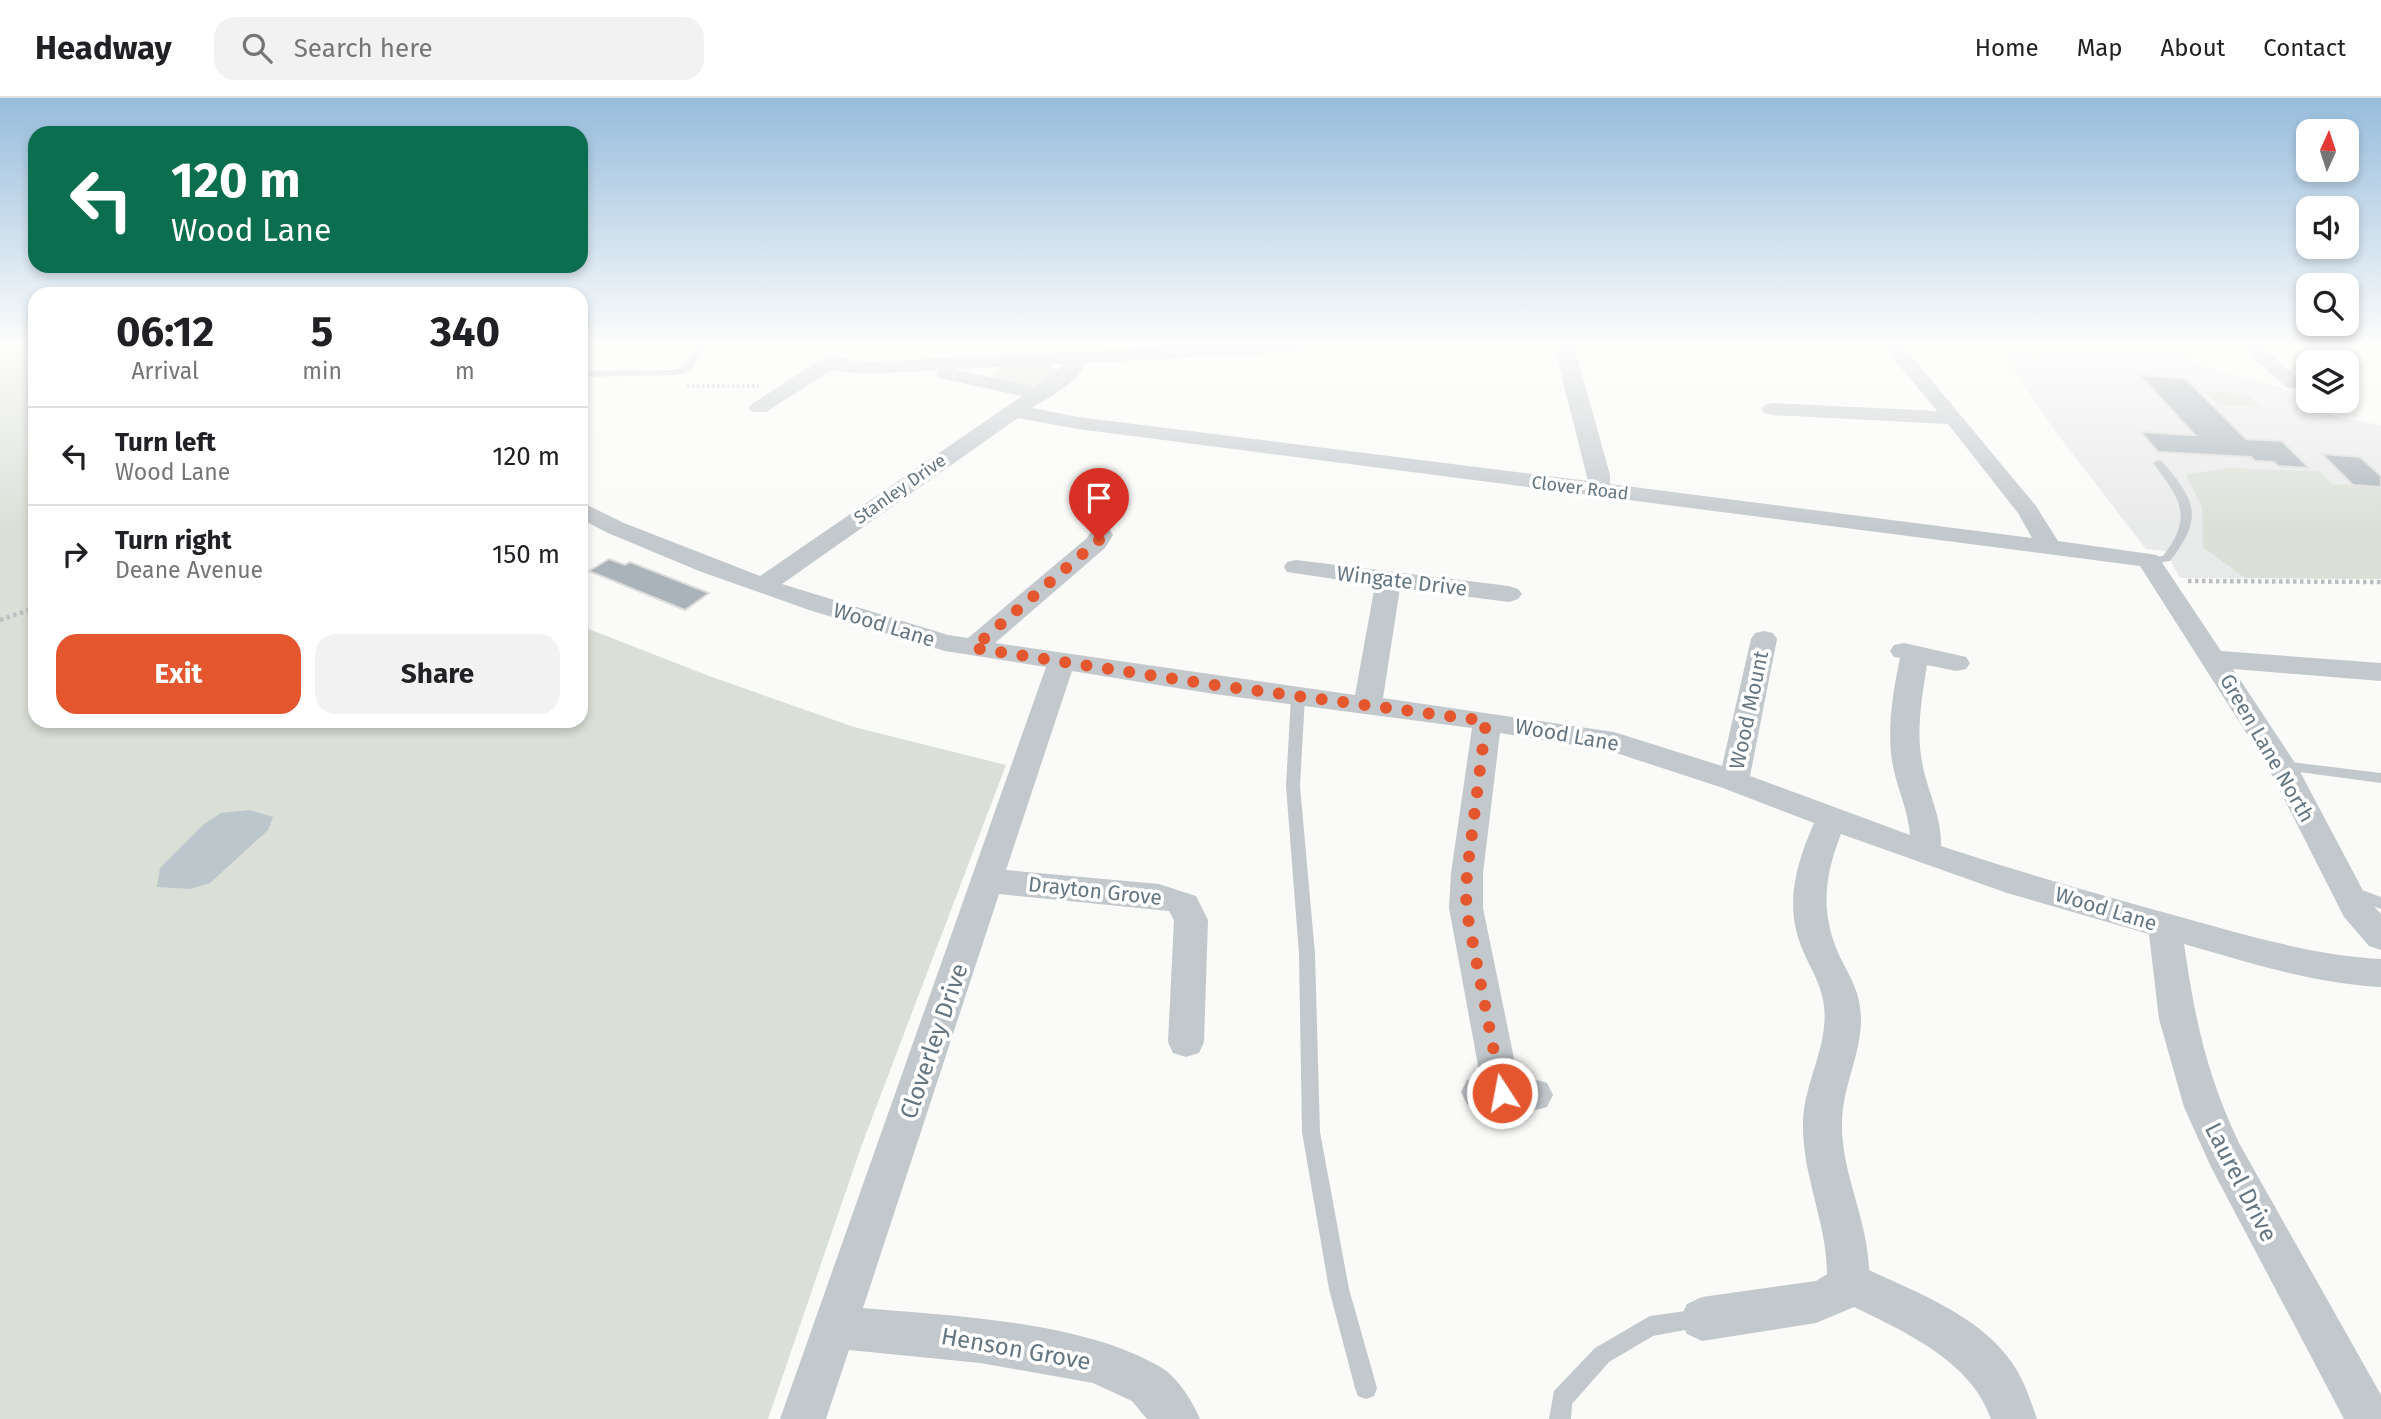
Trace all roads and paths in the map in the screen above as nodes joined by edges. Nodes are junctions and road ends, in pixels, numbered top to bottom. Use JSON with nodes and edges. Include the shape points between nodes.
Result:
{"nodes":[{"id":1,"x":1018,"y":408,"type":"edge"},
{"id":2,"x":1581,"y":408,"type":"edge"},
{"id":3,"x":1945,"y":408,"type":"edge"},
{"id":4,"x":1766,"y":409,"type":"dead end"},
{"id":5,"x":1013,"y":411,"type":"junction"},
{"id":6,"x":1954,"y":418,"type":"junction"},
{"id":7,"x":2158,"y":463,"type":"dead end"},
{"id":8,"x":1599,"y":490,"type":"junction"},
{"id":9,"x":588,"y":512,"type":"edge"},
{"id":10,"x":1101,"y":534,"type":"dead end"},
{"id":11,"x":2050,"y":548,"type":"junction"},
{"id":12,"x":1296,"y":567,"type":"dead end"},
{"id":13,"x":2156,"y":570,"type":"junction"},
{"id":14,"x":1389,"y":580,"type":"junction"},
{"id":15,"x":2381,"y":582,"type":"edge"},
{"id":16,"x":762,"y":586,"type":"junction"},
{"id":17,"x":1509,"y":594,"type":"dead end"},
{"id":18,"x":28,"y":610,"type":"edge"},
{"id":19,"x":0,"y":620,"type":"edge"},
{"id":20,"x":1764,"y":639,"type":"dead end"},
{"id":21,"x":973,"y":648,"type":"junction"},
{"id":22,"x":2215,"y":659,"type":"junction"},
{"id":23,"x":1061,"y":663,"type":"junction"},
{"id":24,"x":1956,"y":663,"type":"dead end"},
{"id":25,"x":2381,"y":672,"type":"edge"},
{"id":26,"x":1298,"y":697,"type":"junction"},
{"id":27,"x":1367,"y":706,"type":"junction"},
{"id":28,"x":1486,"y":721,"type":"junction"},
{"id":29,"x":2282,"y":766,"type":"junction"},
{"id":30,"x":2381,"y":778,"type":"edge"},
{"id":31,"x":1734,"y":781,"type":"junction"},
{"id":32,"x":1832,"y":818,"type":"junction"},
{"id":33,"x":1925,"y":853,"type":"junction"},
{"id":34,"x":989,"y":881,"type":"junction"},
{"id":35,"x":2346,"y":891,"type":"junction"},
{"id":36,"x":2381,"y":903,"type":"edge"},
{"id":37,"x":2165,"y":927,"type":"junction"},
{"id":38,"x":2381,"y":937,"type":"edge"},
{"id":39,"x":2381,"y":973,"type":"edge"},
{"id":40,"x":1186,"y":1042,"type":"dead end"},
{"id":41,"x":1506,"y":1094,"type":"dead end"},
{"id":42,"x":1848,"y":1282,"type":"junction"},
{"id":43,"x":1702,"y":1319,"type":"joint"},
{"id":44,"x":835,"y":1327,"type":"junction"},
{"id":45,"x":1366,"y":1388,"type":"dead end"},
{"id":46,"x":803,"y":1419,"type":"edge"},
{"id":47,"x":1177,"y":1419,"type":"edge"},
{"id":48,"x":1560,"y":1419,"type":"edge"},
{"id":49,"x":2014,"y":1419,"type":"edge"},
{"id":50,"x":2369,"y":1419,"type":"edge"}],
"edges":[{"from":1,"to":5,"type":"street","name":"Stanley Drive"},
{"from":2,"to":8,"type":"street"},
{"from":3,"to":6,"type":"street"},
{"from":4,"to":6,"type":"street"},
{"from":5,"to":8,"type":"street","name":"Clover Road"},
{"from":5,"to":16,"type":"street","name":"Stanley Drive"},
{"from":6,"to":11,"type":"street","via":[[2028,511]]},
{"from":7,"to":13,"type":"lane","via":[[2181,491],[2189,515],[2180,543]]},
{"from":8,"to":11,"type":"street","name":"Clover Road"},
{"from":9,"to":16,"type":"street","name":"Wood Lane","via":[[650,543]]},
{"from":10,"to":21,"type":"street"},
{"from":11,"to":13,"type":"street","name":"Clover Road"},
{"from":12,"to":14,"type":"street","name":"Wingate Drive"},
{"from":13,"to":15,"type":"path"},
{"from":13,"to":22,"type":"street","name":"Green Lane North"},
{"from":14,"to":17,"type":"street","name":"Wingate Drive"},
{"from":14,"to":27,"type":"street"},
{"from":16,"to":21,"type":"street","name":"Wood Lane"},
{"from":18,"to":19,"type":"path"},
{"from":20,"to":31,"type":"street","name":"Wood Mount"},
{"from":21,"to":23,"type":"street","name":"Wood Lane"},
{"from":22,"to":25,"type":"street"},
{"from":22,"to":29,"type":"street","name":"Green Lane North"},
{"from":23,"to":26,"type":"street","name":"Wood Lane"},
{"from":23,"to":34,"type":"street","name":"Cloverley Drive"},
{"from":24,"to":33,"type":"street","via":[[1910,653],[1906,750],[1925,814]]},
{"from":26,"to":27,"type":"street","name":"Wood Lane"},
{"from":26,"to":45,"type":"lane","via":[[1293,786],[1307,954],[1311,1132],[1339,1289]]},
{"from":27,"to":28,"type":"street","name":"Wood Lane"},
{"from":28,"to":31,"type":"street","name":"Wood Lane","via":[[1625,745]]},
{"from":28,"to":41,"type":"street","via":[[1466,908]]},
{"from":29,"to":30,"type":"lane"},
{"from":29,"to":35,"type":"street","name":"Green Lane North"},
{"from":31,"to":32,"type":"street","name":"Wood Lane"},
{"from":32,"to":33,"type":"street","name":"Wood Lane"},
{"from":32,"to":42,"type":"street","via":[[1812,872],[1807,915],[1835,981],[1843,1014],[1822,1126],[1850,1260]]},
{"from":33,"to":37,"type":"street","name":"Wood Lane"},
{"from":34,"to":40,"type":"street","name":"Drayton Grove","via":[[1183,902],[1190,909],[1191,920]]},
{"from":34,"to":44,"type":"street","name":"Cloverley Drive"},
{"from":35,"to":36,"type":"lane"},
{"from":35,"to":38,"type":"street","name":"Green Lane North"},
{"from":37,"to":39,"type":"street","name":"Wood Lane","via":[[2320,967]]},
{"from":37,"to":50,"type":"street","name":"Laurel Drive","via":[[2177,1019],[2203,1107]]},
{"from":42,"to":43,"type":"street","via":[[1837,1294],[1816,1302]]},
{"from":42,"to":49,"type":"street","via":[[1895,1304],[1980,1359],[2004,1392]]},
{"from":43,"to":48,"type":"lane","via":[[1650,1325],[1602,1355],[1562,1399]]},
{"from":44,"to":46,"type":"street","name":"Cloverley Drive"},
{"from":44,"to":47,"type":"street","name":"Henson Grove","via":[[980,1341],[1096,1361],[1148,1385]]}]}
